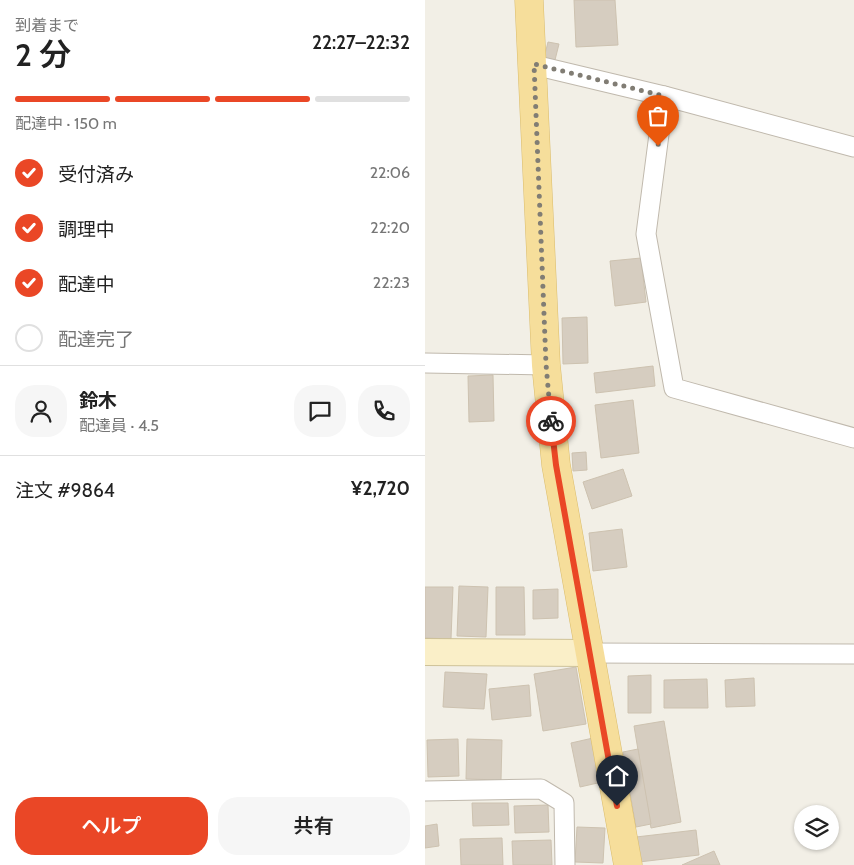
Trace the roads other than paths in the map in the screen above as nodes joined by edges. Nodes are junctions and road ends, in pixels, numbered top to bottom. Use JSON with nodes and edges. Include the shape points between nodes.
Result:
{"nodes":[{"id":1,"x":529,"y":0,"type":"edge"},
{"id":2,"x":534,"y":64,"type":"junction"},
{"id":3,"x":664,"y":96,"type":"junction"},
{"id":4,"x":854,"y":147,"type":"edge"},
{"id":5,"x":425,"y":364,"type":"edge"},
{"id":6,"x":546,"y":364,"type":"junction"},
{"id":7,"x":854,"y":438,"type":"edge"},
{"id":8,"x":425,"y":652,"type":"edge"},
{"id":9,"x":590,"y":652,"type":"junction"},
{"id":10,"x":854,"y":654,"type":"edge"},
{"id":11,"x":425,"y":791,"type":"edge"},
{"id":12,"x":565,"y":865,"type":"edge"},
{"id":13,"x":628,"y":865,"type":"edge"}],
"edges":[{"from":1,"to":2,"type":"main road"},
{"from":2,"to":3,"type":"street"},
{"from":2,"to":6,"type":"main road"},
{"from":3,"to":4,"type":"street"},
{"from":3,"to":7,"type":"street","via":[[646,234],[674,388]]},
{"from":5,"to":6,"type":"street"},
{"from":6,"to":9,"type":"main road","via":[[556,465]]},
{"from":8,"to":9,"type":"street"},
{"from":9,"to":10,"type":"street"},
{"from":9,"to":13,"type":"main road"},
{"from":11,"to":12,"type":"street","via":[[541,790],[564,802]]}]}
